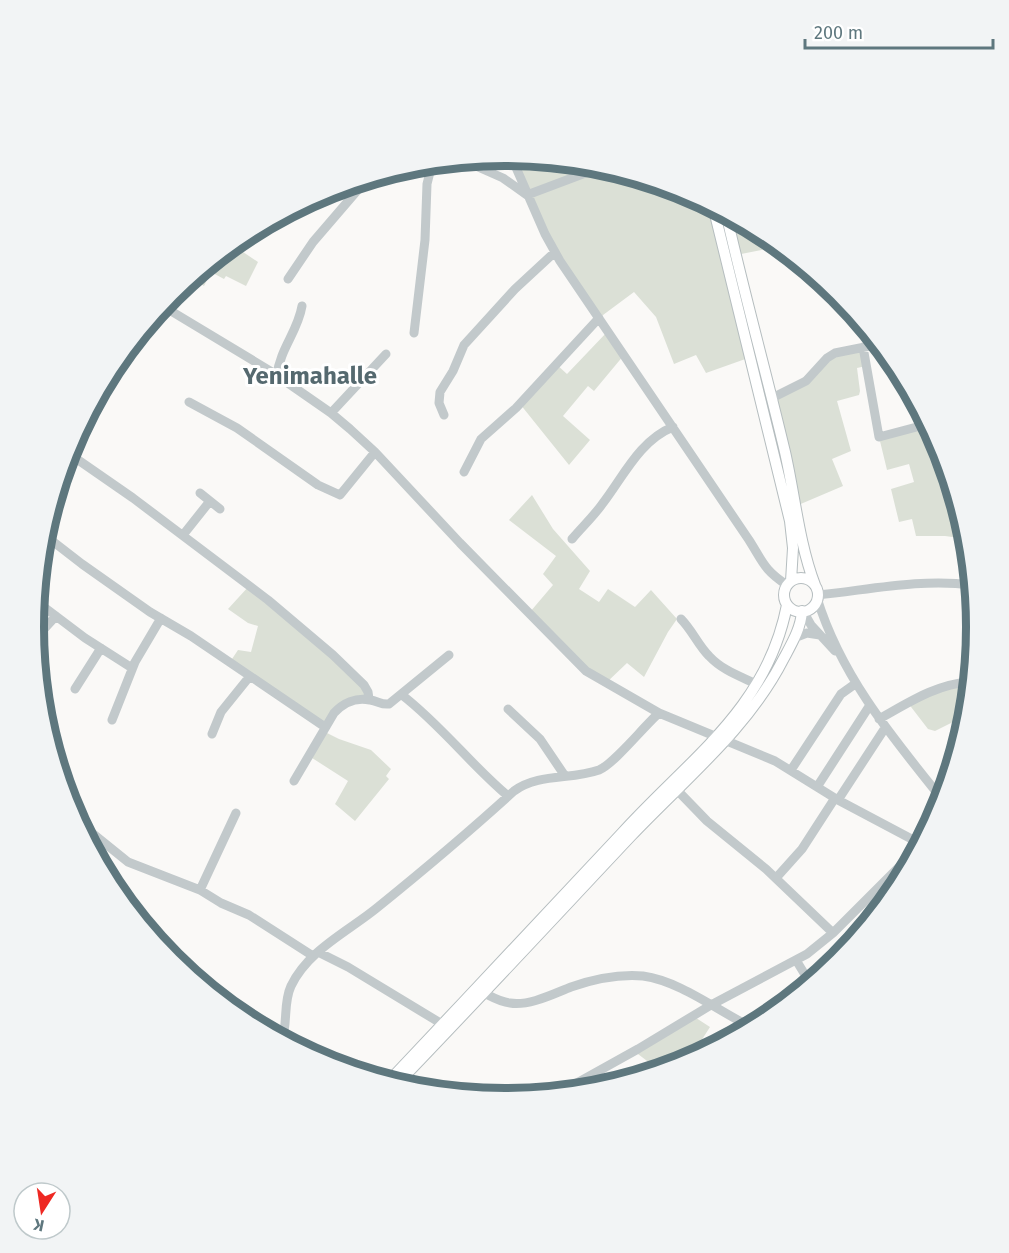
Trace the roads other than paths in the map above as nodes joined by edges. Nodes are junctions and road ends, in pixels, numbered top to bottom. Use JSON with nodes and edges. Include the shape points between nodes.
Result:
{"nodes":[{"id":1,"x":476,"y":166,"type":"edge"},
{"id":2,"x":515,"y":166,"type":"edge"},
{"id":3,"x":430,"y":171,"type":"edge"},
{"id":4,"x":586,"y":173,"type":"edge"},
{"id":5,"x":358,"y":189,"type":"edge"},
{"id":6,"x":527,"y":195,"type":"junction"},
{"id":7,"x":716,"y":217,"type":"edge"},
{"id":8,"x":729,"y":224,"type":"edge"},
{"id":9,"x":555,"y":252,"type":"junction"},
{"id":10,"x":288,"y":279,"type":"dead end"},
{"id":11,"x":302,"y":306,"type":"dead end"},
{"id":12,"x":170,"y":310,"type":"edge"},
{"id":13,"x":599,"y":318,"type":"junction"},
{"id":14,"x":414,"y":333,"type":"dead end"},
{"id":15,"x":870,"y":346,"type":"edge"},
{"id":16,"x":863,"y":347,"type":"junction"},
{"id":17,"x":386,"y":354,"type":"dead end"},
{"id":18,"x":277,"y":375,"type":"junction"},
{"id":19,"x":772,"y":398,"type":"junction"},
{"id":20,"x":189,"y":402,"type":"dead end"},
{"id":21,"x":331,"y":413,"type":"junction"},
{"id":22,"x":444,"y":415,"type":"dead end"},
{"id":23,"x":919,"y":426,"type":"edge"},
{"id":24,"x":673,"y":427,"type":"junction"},
{"id":25,"x":375,"y":452,"type":"junction"},
{"id":26,"x":76,"y":458,"type":"edge"},
{"id":27,"x":464,"y":472,"type":"dead end"},
{"id":28,"x":200,"y":493,"type":"dead end"},
{"id":29,"x":210,"y":501,"type":"junction"},
{"id":30,"x":220,"y":509,"type":"dead end"},
{"id":31,"x":183,"y":535,"type":"junction"},
{"id":32,"x":572,"y":539,"type":"dead end"},
{"id":33,"x":51,"y":540,"type":"edge"},
{"id":34,"x":789,"y":583,"type":"junction"},
{"id":35,"x":964,"y":584,"type":"edge"},
{"id":36,"x":816,"y":593,"type":"junction"},
{"id":37,"x":788,"y":605,"type":"junction"},
{"id":38,"x":44,"y":607,"type":"edge"},
{"id":39,"x":803,"y":611,"type":"junction"},
{"id":40,"x":56,"y":616,"type":"junction"},
{"id":41,"x":161,"y":618,"type":"junction"},
{"id":42,"x":681,"y":619,"type":"dead end"},
{"id":43,"x":44,"y":629,"type":"edge"},
{"id":44,"x":821,"y":636,"type":"junction"},
{"id":45,"x":794,"y":638,"type":"junction"},
{"id":46,"x":101,"y":648,"type":"junction"},
{"id":47,"x":450,"y":655,"type":"dead end"},
{"id":48,"x":840,"y":657,"type":"junction"},
{"id":49,"x":132,"y":668,"type":"junction"},
{"id":50,"x":250,"y":676,"type":"junction"},
{"id":51,"x":962,"y":683,"type":"edge"},
{"id":52,"x":855,"y":684,"type":"junction"},
{"id":53,"x":762,"y":687,"type":"junction"},
{"id":54,"x":75,"y":689,"type":"dead end"},
{"id":55,"x":402,"y":695,"type":"junction"},
{"id":56,"x":369,"y":699,"type":"junction"},
{"id":57,"x":870,"y":705,"type":"junction"},
{"id":58,"x":508,"y":709,"type":"dead end"},
{"id":59,"x":659,"y":713,"type":"junction"},
{"id":60,"x":879,"y":719,"type":"junction"},
{"id":61,"x":112,"y":720,"type":"dead end"},
{"id":62,"x":325,"y":727,"type":"junction"},
{"id":63,"x":885,"y":728,"type":"junction"},
{"id":64,"x":212,"y":734,"type":"dead end"},
{"id":65,"x":721,"y":739,"type":"junction"},
{"id":66,"x":791,"y":770,"type":"junction"},
{"id":67,"x":565,"y":776,"type":"junction"},
{"id":68,"x":294,"y":781,"type":"dead end"},
{"id":69,"x":817,"y":787,"type":"junction"},
{"id":70,"x":934,"y":789,"type":"edge"},
{"id":71,"x":677,"y":790,"type":"junction"},
{"id":72,"x":508,"y":796,"type":"junction"},
{"id":73,"x":837,"y":799,"type":"junction"},
{"id":74,"x":236,"y":813,"type":"dead end"},
{"id":75,"x":93,"y":834,"type":"edge"},
{"id":76,"x":913,"y":840,"type":"edge"},
{"id":77,"x":776,"y":878,"type":"junction"},
{"id":78,"x":891,"y":878,"type":"edge"},
{"id":79,"x":885,"y":882,"type":"junction"},
{"id":80,"x":887,"y":884,"type":"edge"},
{"id":81,"x":200,"y":890,"type":"junction"},
{"id":82,"x":833,"y":933,"type":"junction"},
{"id":83,"x":316,"y":954,"type":"junction"},
{"id":84,"x":796,"y":960,"type":"junction"},
{"id":85,"x":806,"y":975,"type":"edge"},
{"id":86,"x":484,"y":993,"type":"junction"},
{"id":87,"x":711,"y":1005,"type":"junction"},
{"id":88,"x":742,"y":1022,"type":"edge"},
{"id":89,"x":442,"y":1024,"type":"junction"},
{"id":90,"x":285,"y":1032,"type":"edge"},
{"id":91,"x":395,"y":1074,"type":"edge"},
{"id":92,"x":405,"y":1077,"type":"edge"},
{"id":93,"x":580,"y":1081,"type":"edge"}],
"edges":[{"from":1,"to":6,"type":"street"},
{"from":2,"to":6,"type":"street"},
{"from":3,"to":14,"type":"street"},
{"from":4,"to":6,"type":"street"},
{"from":5,"to":10,"type":"street","via":[[305,252]]},
{"from":6,"to":9,"type":"street"},
{"from":7,"to":34,"type":"main road","via":[[790,521],[793,548]]},
{"from":8,"to":19,"type":"main road"},
{"from":9,"to":13,"type":"street"},
{"from":9,"to":22,"type":"street","via":[[464,345],[440,392]]},
{"from":11,"to":18,"type":"street","via":[[297,326],[281,353]]},
{"from":12,"to":18,"type":"street"},
{"from":13,"to":24,"type":"street"},
{"from":13,"to":27,"type":"street","via":[[516,408],[481,439]]},
{"from":15,"to":16,"type":"street"},
{"from":16,"to":19,"type":"street","via":[[835,353],[806,381]]},
{"from":16,"to":23,"type":"street","via":[[879,437]]},
{"from":17,"to":21,"type":"street"},
{"from":18,"to":21,"type":"street"},
{"from":19,"to":36,"type":"main road"},
{"from":20,"to":25,"type":"street","via":[[237,428],[318,485],[340,495]]},
{"from":21,"to":25,"type":"street"},
{"from":24,"to":32,"type":"street","via":[[646,446]]},
{"from":24,"to":34,"type":"street","via":[[761,563]]},
{"from":25,"to":59,"type":"street","via":[[575,662]]},
{"from":26,"to":31,"type":"street"},
{"from":28,"to":29,"type":"street"},
{"from":29,"to":30,"type":"street"},
{"from":29,"to":31,"type":"street"},
{"from":31,"to":56,"type":"street","via":[[333,655],[364,685]]},
{"from":33,"to":41,"type":"street"},
{"from":34,"to":36,"type":"main road","via":[[805,578]]},
{"from":34,"to":37,"type":"main road","via":[[784,593]]},
{"from":35,"to":36,"type":"street"},
{"from":36,"to":39,"type":"main road","via":[[813,606]]},
{"from":36,"to":48,"type":"street"},
{"from":37,"to":39,"type":"main road"},
{"from":37,"to":53,"type":"main road"},
{"from":38,"to":40,"type":"street"},
{"from":39,"to":44,"type":"street"},
{"from":39,"to":45,"type":"main road"},
{"from":40,"to":43,"type":"street"},
{"from":40,"to":46,"type":"street"},
{"from":41,"to":49,"type":"street"},
{"from":41,"to":50,"type":"street"},
{"from":42,"to":53,"type":"street","via":[[717,663]]},
{"from":44,"to":45,"type":"street","via":[[807,633]]},
{"from":44,"to":48,"type":"street"},
{"from":45,"to":53,"type":"main road"},
{"from":46,"to":49,"type":"street"},
{"from":46,"to":54,"type":"street"},
{"from":47,"to":55,"type":"street"},
{"from":48,"to":52,"type":"street"},
{"from":49,"to":61,"type":"street"},
{"from":50,"to":62,"type":"street"},
{"from":50,"to":64,"type":"street","via":[[221,712]]},
{"from":51,"to":60,"type":"street","via":[[932,690]]},
{"from":52,"to":57,"type":"street"},
{"from":52,"to":66,"type":"street","via":[[841,694]]},
{"from":53,"to":65,"type":"main road","via":[[747,716]]},
{"from":55,"to":56,"type":"street","via":[[385,705]]},
{"from":55,"to":72,"type":"street"},
{"from":56,"to":62,"type":"street","via":[[352,700],[341,706]]},
{"from":57,"to":60,"type":"street"},
{"from":57,"to":69,"type":"street"},
{"from":58,"to":67,"type":"street","via":[[540,739]]},
{"from":59,"to":65,"type":"street"},
{"from":59,"to":67,"type":"street","via":[[606,766]]},
{"from":60,"to":63,"type":"street"},
{"from":62,"to":68,"type":"street"},
{"from":63,"to":70,"type":"street"},
{"from":63,"to":73,"type":"street"},
{"from":65,"to":66,"type":"street"},
{"from":65,"to":71,"type":"main road"},
{"from":65,"to":89,"type":"main road","via":[[624,830]]},
{"from":66,"to":69,"type":"street"},
{"from":67,"to":72,"type":"street","via":[[524,784]]},
{"from":69,"to":73,"type":"street"},
{"from":71,"to":77,"type":"street","via":[[706,821]]},
{"from":71,"to":86,"type":"main road"},
{"from":72,"to":83,"type":"street","via":[[427,867]]},
{"from":73,"to":76,"type":"street"},
{"from":73,"to":77,"type":"street"},
{"from":74,"to":81,"type":"street"},
{"from":75,"to":81,"type":"street","via":[[128,862]]},
{"from":77,"to":82,"type":"street"},
{"from":78,"to":79,"type":"street"},
{"from":79,"to":80,"type":"street"},
{"from":79,"to":82,"type":"street"},
{"from":81,"to":83,"type":"street"},
{"from":82,"to":84,"type":"street"},
{"from":83,"to":89,"type":"street","via":[[348,967]]},
{"from":83,"to":90,"type":"street","via":[[301,969],[288,993]]},
{"from":84,"to":85,"type":"street"},
{"from":84,"to":87,"type":"street"},
{"from":86,"to":87,"type":"street","via":[[517,1004],[594,980],[634,976],[665,981]]},
{"from":86,"to":92,"type":"main road"},
{"from":87,"to":88,"type":"street"},
{"from":87,"to":93,"type":"street"},
{"from":89,"to":91,"type":"main road"}]}
